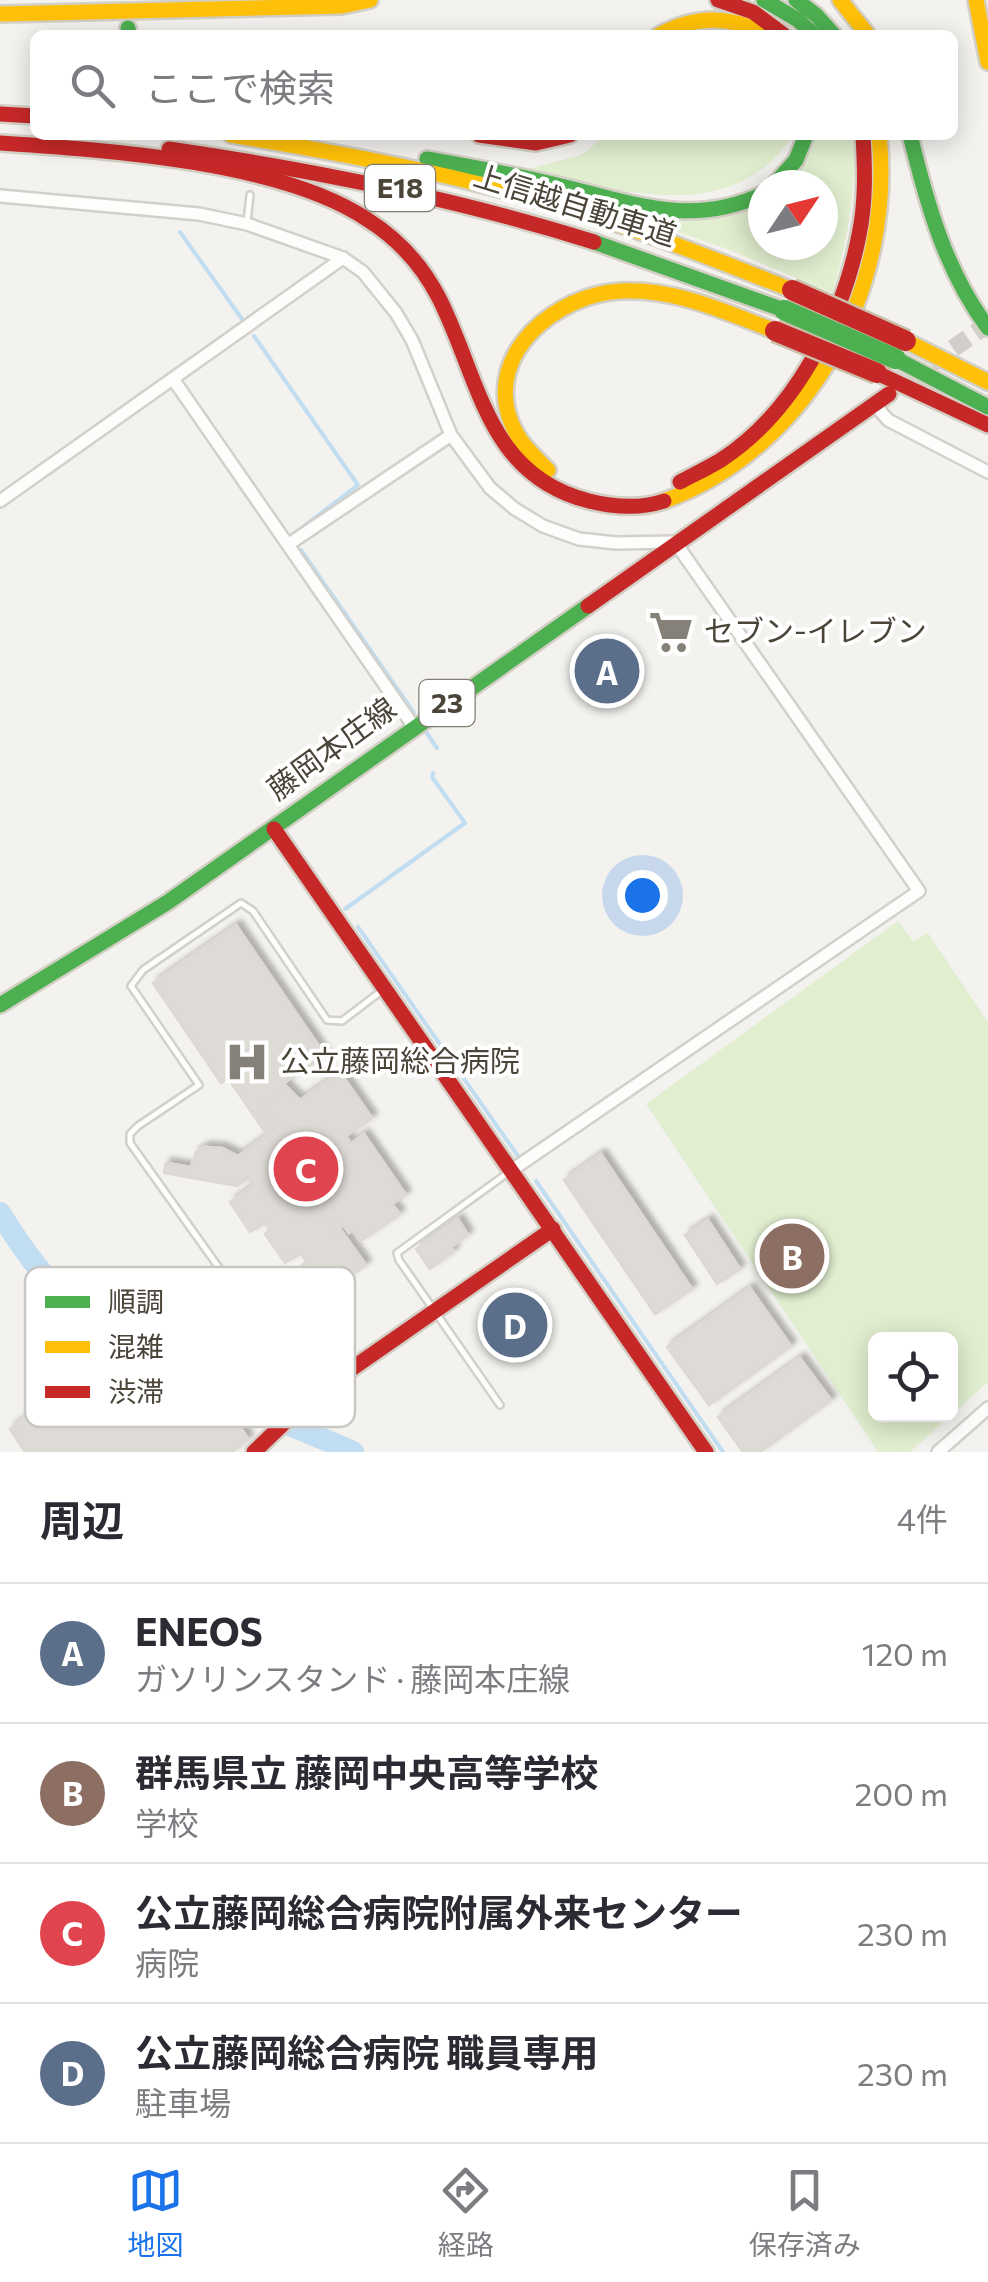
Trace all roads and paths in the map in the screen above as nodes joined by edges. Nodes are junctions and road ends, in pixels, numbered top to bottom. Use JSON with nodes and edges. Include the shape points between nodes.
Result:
{"nodes":[{"id":1,"x":370,"y":0,"type":"edge"},
{"id":2,"x":718,"y":0,"type":"edge"},
{"id":3,"x":764,"y":0,"type":"edge"},
{"id":4,"x":796,"y":0,"type":"edge"},
{"id":5,"x":838,"y":0,"type":"edge"},
{"id":6,"x":976,"y":0,"type":"edge"},
{"id":7,"x":0,"y":14,"type":"edge"},
{"id":8,"x":670,"y":30,"type":"edge"},
{"id":9,"x":758,"y":30,"type":"edge"},
{"id":10,"x":777,"y":30,"type":"edge"},
{"id":11,"x":809,"y":30,"type":"edge"},
{"id":12,"x":829,"y":30,"type":"edge"},
{"id":13,"x":864,"y":30,"type":"edge"},
{"id":14,"x":988,"y":62,"type":"edge"},
{"id":15,"x":0,"y":114,"type":"edge"},
{"id":16,"x":30,"y":116,"type":"edge"},
{"id":17,"x":0,"y":139,"type":"edge"},
{"id":18,"x":261,"y":140,"type":"edge"},
{"id":19,"x":286,"y":140,"type":"edge"},
{"id":20,"x":505,"y":140,"type":"edge"},
{"id":21,"x":559,"y":140,"type":"edge"},
{"id":22,"x":804,"y":140,"type":"edge"},
{"id":23,"x":863,"y":140,"type":"edge"},
{"id":24,"x":879,"y":140,"type":"edge"},
{"id":25,"x":911,"y":140,"type":"edge"},
{"id":26,"x":787,"y":170,"type":"edge"},
{"id":27,"x":250,"y":195,"type":"dead end"},
{"id":28,"x":0,"y":196,"type":"edge"},
{"id":29,"x":748,"y":202,"type":"edge"},
{"id":30,"x":247,"y":224,"type":"junction"},
{"id":31,"x":344,"y":258,"type":"junction"},
{"id":32,"x":788,"y":300,"type":"junction"},
{"id":33,"x":988,"y":328,"type":"edge"},
{"id":34,"x":817,"y":349,"type":"edge"},
{"id":35,"x":817,"y":349,"type":"edge"},
{"id":36,"x":817,"y":349,"type":"edge"},
{"id":37,"x":817,"y":349,"type":"edge"},
{"id":38,"x":901,"y":350,"type":"junction"},
{"id":39,"x":174,"y":379,"type":"junction"},
{"id":40,"x":988,"y":382,"type":"edge"},
{"id":41,"x":882,"y":399,"type":"joint"},
{"id":42,"x":988,"y":407,"type":"edge"},
{"id":43,"x":988,"y":425,"type":"edge"},
{"id":44,"x":451,"y":436,"type":"junction"},
{"id":45,"x":988,"y":472,"type":"edge"},
{"id":46,"x":0,"y":501,"type":"edge"},
{"id":47,"x":675,"y":542,"type":"junction"},
{"id":48,"x":289,"y":544,"type":"junction"},
{"id":49,"x":414,"y":726,"type":"junction"},
{"id":50,"x":274,"y":829,"type":"junction"},
{"id":51,"x":385,"y":988,"type":"junction"},
{"id":52,"x":0,"y":1004,"type":"edge"},
{"id":53,"x":512,"y":1170,"type":"junction"},
{"id":54,"x":553,"y":1229,"type":"junction"},
{"id":55,"x":218,"y":1267,"type":"edge"},
{"id":56,"x":435,"y":1310,"type":"junction"},
{"id":57,"x":355,"y":1366,"type":"edge"},
{"id":58,"x":500,"y":1404,"type":"dead end"},
{"id":59,"x":988,"y":1408,"type":"edge"},
{"id":60,"x":706,"y":1452,"type":"edge"},
{"id":61,"x":938,"y":1452,"type":"edge"}],
"edges":[{"from":1,"to":7,"type":"main road"},
{"from":2,"to":10,"type":"main road","via":[[753,12]]},
{"from":3,"to":11,"type":"main road"},
{"from":4,"to":12,"type":"main road"},
{"from":5,"to":13,"type":"main road"},
{"from":6,"to":14,"type":"main road"},
{"from":8,"to":9,"type":"main road","via":[[723,18]]},
{"from":15,"to":16,"type":"main road"},
{"from":17,"to":24,"type":"main road","via":[[218,171],[297,189],[362,216],[426,277],[484,411],[518,461],[564,495],[621,508],[674,499],[726,474],[814,384],[864,282],[878,212]]},
{"from":17,"to":32,"type":"main road","name":"上信越自動車道","number":"E18","via":[[218,155],[415,191]]},
{"from":18,"to":32,"type":"main road","name":"上信越自動車道","number":"E18","via":[[408,167],[561,206],[631,228]]},
{"from":19,"to":29,"type":"main road","via":[[462,165],[668,211],[722,210]]},
{"from":20,"to":21,"type":"main road"},
{"from":22,"to":26,"type":"main road"},
{"from":23,"to":34,"type":"main road","bridge":true,"via":[[858,232],[833,320]]},
{"from":25,"to":33,"type":"main road","via":[[938,236]]},
{"from":27,"to":30,"type":"lane"},
{"from":28,"to":30,"type":"street","via":[[154,208]]},
{"from":30,"to":31,"type":"street"},
{"from":31,"to":39,"type":"street"},
{"from":31,"to":44,"type":"street","via":[[396,313]]},
{"from":32,"to":38,"type":"main road","name":"上信越自動車道","number":"E18","bridge":true},
{"from":35,"to":36,"type":"main road","bridge":true,"via":[[783,400],[730,453],[694,476],[644,494],[573,485],[542,466],[511,422],[506,390],[512,358],[530,330],[570,301],[604,292],[657,293],[699,304]]},
{"from":37,"to":43,"type":"main road","bridge":true},
{"from":38,"to":40,"type":"main road","name":"上信越自動車道","number":"E18"},
{"from":38,"to":42,"type":"main road","name":"上信越自動車道","number":"E18"},
{"from":39,"to":46,"type":"street"},
{"from":39,"to":48,"type":"street"},
{"from":41,"to":45,"type":"street","via":[[888,420]]},
{"from":41,"to":47,"type":"main road","name":"藤岡本庄線","number":"23"},
{"from":44,"to":47,"type":"street","via":[[490,488],[543,526],[579,539]]},
{"from":44,"to":48,"type":"street"},
{"from":47,"to":49,"type":"main road","name":"藤岡本庄線","number":"23"},
{"from":47,"to":53,"type":"street","via":[[920,891]]},
{"from":48,"to":49,"type":"street"},
{"from":49,"to":50,"type":"main road","name":"藤岡本庄線","number":"23"},
{"from":50,"to":51,"type":"main road"},
{"from":50,"to":52,"type":"main road","name":"藤岡本庄線","number":"23"},
{"from":51,"to":53,"type":"main road"},
{"from":51,"to":55,"type":"lane","via":[[342,1020],[327,1020],[253,911],[240,903],[143,970],[132,986],[199,1085],[138,1126],[130,1143]]},
{"from":53,"to":54,"type":"main road"},
{"from":53,"to":56,"type":"lane","via":[[398,1253]]},
{"from":54,"to":56,"type":"main road"},
{"from":54,"to":60,"type":"main road"},
{"from":56,"to":57,"type":"main road"},
{"from":56,"to":58,"type":"lane"},
{"from":59,"to":61,"type":"street"}]}
